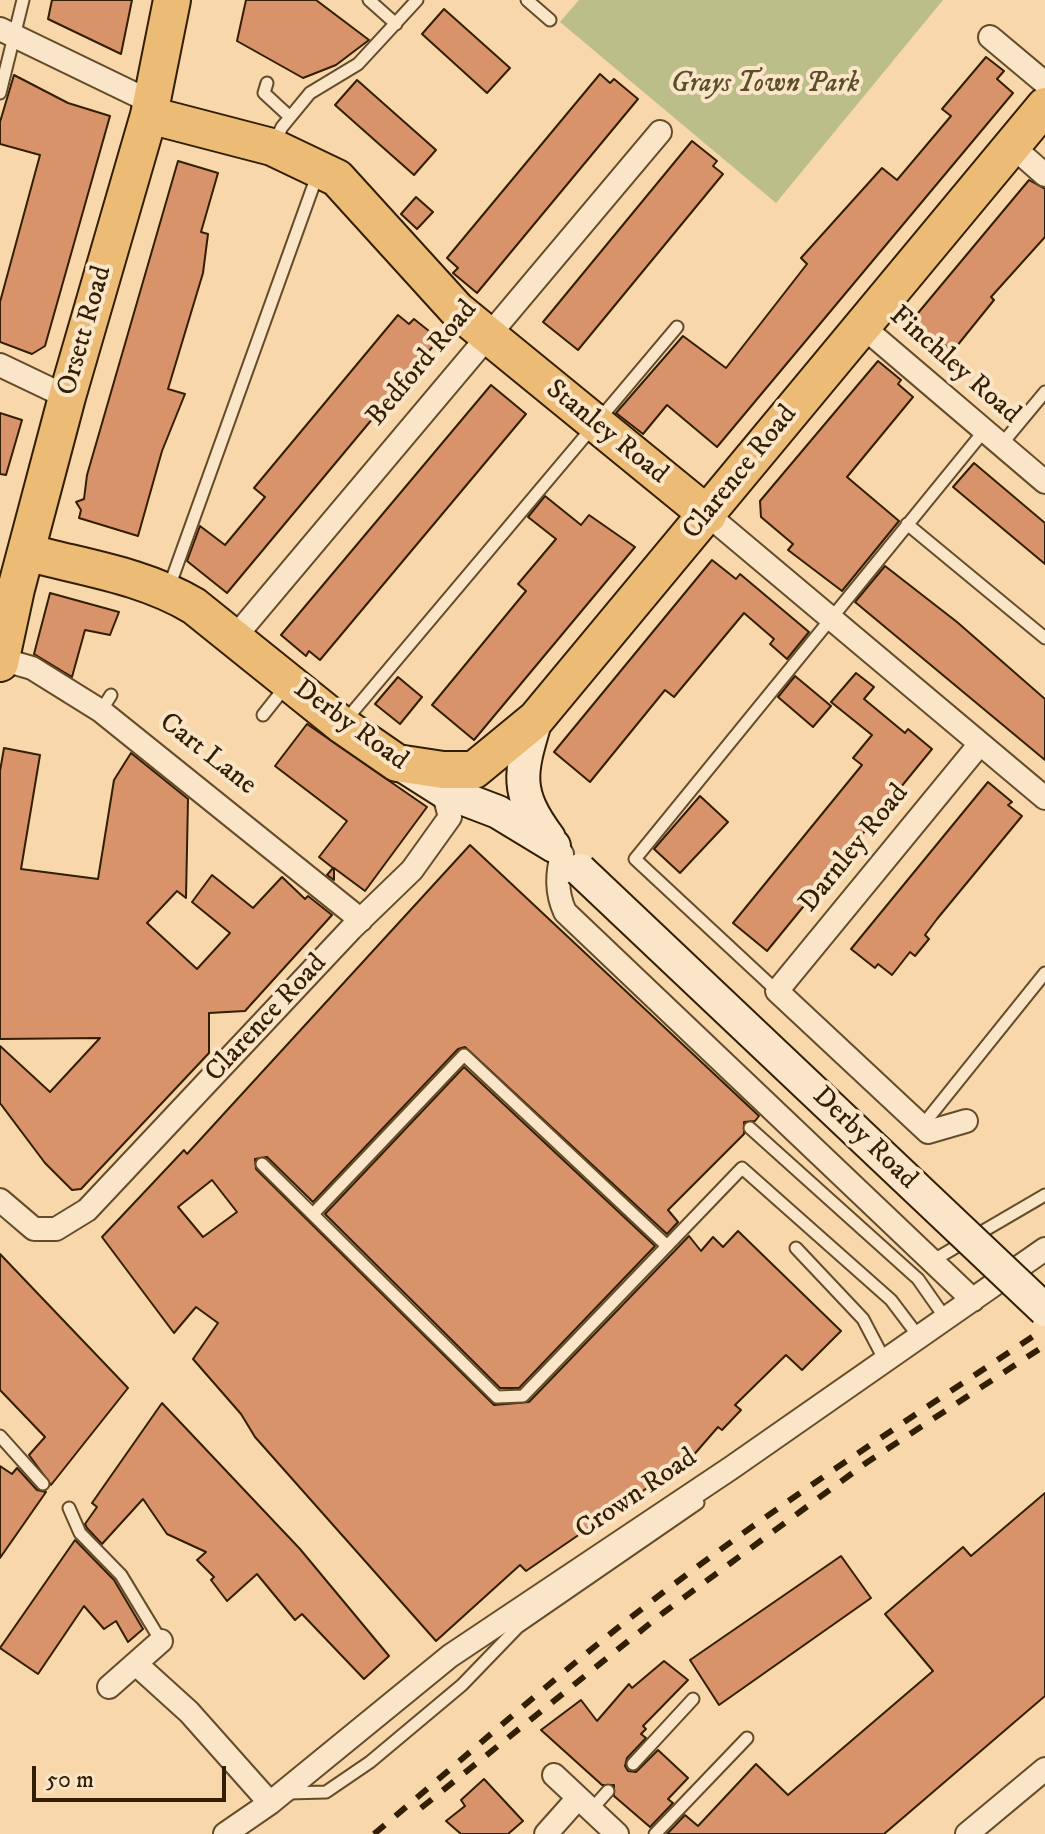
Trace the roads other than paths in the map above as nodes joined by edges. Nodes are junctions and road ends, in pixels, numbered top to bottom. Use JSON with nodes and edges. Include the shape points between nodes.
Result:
{"nodes":[{"id":1,"x":23,"y":0,"type":"edge"},
{"id":2,"x":172,"y":0,"type":"edge"},
{"id":3,"x":369,"y":0,"type":"edge"},
{"id":4,"x":417,"y":0,"type":"edge"},
{"id":5,"x":527,"y":0,"type":"edge"},
{"id":6,"x":550,"y":20,"type":"dead end"},
{"id":7,"x":396,"y":24,"type":"junction"},
{"id":8,"x":8,"y":33,"type":"edge"},
{"id":9,"x":990,"y":37,"type":"dead end"},
{"id":10,"x":267,"y":83,"type":"dead end"},
{"id":11,"x":1045,"y":83,"type":"edge"},
{"id":12,"x":0,"y":93,"type":"edge"},
{"id":13,"x":1045,"y":106,"type":"edge"},
{"id":14,"x":150,"y":109,"type":"junction"},
{"id":15,"x":290,"y":117,"type":"junction"},
{"id":16,"x":660,"y":132,"type":"dead end"},
{"id":17,"x":1012,"y":146,"type":"junction"},
{"id":18,"x":272,"y":147,"type":"junction"},
{"id":19,"x":319,"y":169,"type":"junction"},
{"id":20,"x":1045,"y":175,"type":"edge"},
{"id":21,"x":862,"y":326,"type":"junction"},
{"id":22,"x":677,"y":327,"type":"dead end"},
{"id":23,"x":486,"y":336,"type":"junction"},
{"id":24,"x":0,"y":365,"type":"edge"},
{"id":25,"x":1045,"y":392,"type":"edge"},
{"id":26,"x":67,"y":397,"type":"junction"},
{"id":27,"x":595,"y":423,"type":"junction"},
{"id":28,"x":992,"y":438,"type":"junction"},
{"id":29,"x":1045,"y":482,"type":"edge"},
{"id":30,"x":708,"y":515,"type":"junction"},
{"id":31,"x":907,"y":524,"type":"junction"},
{"id":32,"x":26,"y":552,"type":"junction"},
{"id":33,"x":168,"y":590,"type":"junction"},
{"id":34,"x":828,"y":618,"type":"junction"},
{"id":35,"x":235,"y":637,"type":"junction"},
{"id":36,"x":1045,"y":638,"type":"edge"},
{"id":37,"x":1,"y":652,"type":"edge"},
{"id":38,"x":289,"y":682,"type":"junction"},
{"id":39,"x":263,"y":715,"type":"dead end"},
{"id":40,"x":536,"y":719,"type":"junction"},
{"id":41,"x":342,"y":725,"type":"junction"},
{"id":42,"x":979,"y":745,"type":"junction"},
{"id":43,"x":397,"y":763,"type":"junction"},
{"id":44,"x":443,"y":791,"type":"junction"},
{"id":45,"x":1045,"y":798,"type":"edge"},
{"id":46,"x":565,"y":856,"type":"junction"},
{"id":47,"x":361,"y":920,"type":"junction"},
{"id":48,"x":1045,"y":973,"type":"edge"},
{"id":49,"x":777,"y":991,"type":"junction"},
{"id":50,"x":966,"y":1121,"type":"dead end"},
{"id":51,"x":922,"y":1126,"type":"junction"},
{"id":52,"x":750,"y":1128,"type":"dead end"},
{"id":53,"x":262,"y":1164,"type":"dead end"},
{"id":54,"x":1045,"y":1195,"type":"edge"},
{"id":55,"x":0,"y":1200,"type":"edge"},
{"id":56,"x":314,"y":1213,"type":"junction"},
{"id":57,"x":666,"y":1245,"type":"junction"},
{"id":58,"x":796,"y":1248,"type":"dead end"},
{"id":59,"x":1045,"y":1249,"type":"edge"},
{"id":60,"x":932,"y":1261,"type":"junction"},
{"id":61,"x":973,"y":1300,"type":"junction"},
{"id":62,"x":1045,"y":1310,"type":"edge"},
{"id":63,"x":946,"y":1319,"type":"junction"},
{"id":64,"x":919,"y":1337,"type":"junction"},
{"id":65,"x":884,"y":1359,"type":"junction"},
{"id":66,"x":0,"y":1436,"type":"edge"},
{"id":67,"x":731,"y":1468,"type":"junction"},
{"id":68,"x":43,"y":1484,"type":"dead end"},
{"id":69,"x":69,"y":1508,"type":"dead end"},
{"id":70,"x":161,"y":1641,"type":"joint"},
{"id":71,"x":136,"y":1664,"type":"junction"},
{"id":72,"x":109,"y":1687,"type":"dead end"},
{"id":73,"x":693,"y":1699,"type":"dead end"},
{"id":74,"x":747,"y":1738,"type":"dead end"},
{"id":75,"x":633,"y":1764,"type":"dead end"},
{"id":76,"x":1045,"y":1769,"type":"edge"},
{"id":77,"x":554,"y":1775,"type":"dead end"},
{"id":78,"x":608,"y":1791,"type":"dead end"},
{"id":79,"x":276,"y":1798,"type":"junction"},
{"id":80,"x":584,"y":1805,"type":"junction"},
{"id":81,"x":225,"y":1834,"type":"edge"},
{"id":82,"x":546,"y":1834,"type":"edge"},
{"id":83,"x":617,"y":1834,"type":"edge"},
{"id":84,"x":655,"y":1834,"type":"edge"},
{"id":85,"x":967,"y":1834,"type":"edge"}],
"edges":[{"from":1,"to":8,"type":"lane"},
{"from":2,"to":14,"type":"main road","name":"Orsett Road"},
{"from":3,"to":7,"type":"lane"},
{"from":4,"to":7,"type":"lane"},
{"from":5,"to":6,"type":"lane"},
{"from":7,"to":15,"type":"lane","via":[[358,64],[322,83]]},
{"from":8,"to":12,"type":"lane"},
{"from":8,"to":14,"type":"street"},
{"from":9,"to":11,"type":"street"},
{"from":10,"to":15,"type":"lane","via":[[264,93]]},
{"from":13,"to":17,"type":"main road","name":"Clarence Road"},
{"from":14,"to":18,"type":"main road","name":"Stanley Road"},
{"from":14,"to":26,"type":"main road","name":"Orsett Road"},
{"from":15,"to":18,"type":"lane"},
{"from":16,"to":23,"type":"street","name":"Bedford Road"},
{"from":17,"to":20,"type":"street"},
{"from":17,"to":21,"type":"main road","name":"Clarence Road"},
{"from":18,"to":19,"type":"main road","name":"Stanley Road"},
{"from":19,"to":23,"type":"main road","name":"Stanley Road","via":[[349,188]]},
{"from":19,"to":33,"type":"lane"},
{"from":21,"to":28,"type":"street","name":"Finchley Road"},
{"from":21,"to":30,"type":"main road","name":"Clarence Road"},
{"from":22,"to":27,"type":"lane"},
{"from":23,"to":27,"type":"main road","name":"Stanley Road"},
{"from":23,"to":35,"type":"street","name":"Bedford Road"},
{"from":24,"to":26,"type":"street"},
{"from":25,"to":28,"type":"lane"},
{"from":26,"to":32,"type":"main road","name":"Orsett Road"},
{"from":27,"to":30,"type":"main road","name":"Stanley Road"},
{"from":27,"to":41,"type":"lane"},
{"from":28,"to":29,"type":"street","name":"Finchley Road"},
{"from":28,"to":31,"type":"lane"},
{"from":30,"to":34,"type":"street","name":"Stanley Road"},
{"from":30,"to":40,"type":"main road","name":"Clarence Road"},
{"from":31,"to":34,"type":"lane"},
{"from":31,"to":36,"type":"lane"},
{"from":32,"to":33,"type":"main road","name":"Derby Road"},
{"from":32,"to":37,"type":"main road","name":"Orsett Road"},
{"from":33,"to":35,"type":"main road","name":"Derby Road"},
{"from":34,"to":42,"type":"street","name":"Stanley Road"},
{"from":34,"to":49,"type":"lane","via":[[635,859]]},
{"from":35,"to":38,"type":"main road","name":"Derby Road"},
{"from":37,"to":47,"type":"street","name":"Cart Lane","via":[[106,703]]},
{"from":38,"to":39,"type":"lane"},
{"from":38,"to":41,"type":"main road","name":"Derby Road"},
{"from":40,"to":43,"type":"main road","name":"Clarence Road","via":[[474,770]]},
{"from":40,"to":46,"type":"main road","name":"Derby Road","via":[[521,788],[528,811]]},
{"from":41,"to":43,"type":"main road","name":"Derby Road"},
{"from":42,"to":45,"type":"street","name":"Stanley Road"},
{"from":42,"to":49,"type":"street","name":"Darnley Road"},
{"from":43,"to":44,"type":"main road","name":"Derby Road"},
{"from":44,"to":46,"type":"main road","name":"Derby Road","via":[[498,812]]},
{"from":44,"to":47,"type":"street","name":"Clarence Road","via":[[450,817],[412,870]]},
{"from":46,"to":60,"type":"street","via":[[557,876],[565,912]]},
{"from":46,"to":62,"type":"main road","name":"Derby Road","bridge":true},
{"from":47,"to":55,"type":"street","name":"Clarence Road","via":[[73,1221],[56,1229],[34,1229]]},
{"from":48,"to":51,"type":"lane"},
{"from":49,"to":51,"type":"street","via":[[851,1050]]},
{"from":50,"to":51,"type":"street","via":[[928,1132]]},
{"from":52,"to":63,"type":"lane","via":[[918,1279]]},
{"from":53,"to":56,"type":"lane"},
{"from":54,"to":60,"type":"lane"},
{"from":56,"to":57,"type":"lane","via":[[497,1397],[523,1396]]},
{"from":56,"to":57,"type":"lane","via":[[464,1055]]},
{"from":57,"to":64,"type":"lane","via":[[742,1168],[891,1300]]},
{"from":58,"to":65,"type":"lane","via":[[863,1319]]},
{"from":59,"to":61,"type":"street","name":"Crown Road"},
{"from":60,"to":61,"type":"street"},
{"from":61,"to":63,"type":"street","name":"Crown Road"},
{"from":63,"to":64,"type":"street","name":"Crown Road"},
{"from":64,"to":65,"type":"street","name":"Crown Road"},
{"from":65,"to":67,"type":"street","name":"Crown Road"},
{"from":66,"to":68,"type":"lane"},
{"from":67,"to":79,"type":"street","name":"Crown Road","via":[[450,1656]]},
{"from":67,"to":79,"type":"lane","via":[[718,1490],[518,1627],[462,1685],[370,1762],[326,1792]]},
{"from":69,"to":70,"type":"lane","via":[[80,1533],[121,1575]]},
{"from":70,"to":71,"type":"street"},
{"from":71,"to":72,"type":"street"},
{"from":71,"to":79,"type":"street"},
{"from":73,"to":75,"type":"lane"},
{"from":74,"to":84,"type":"lane"},
{"from":76,"to":85,"type":"street"},
{"from":77,"to":80,"type":"street"},
{"from":78,"to":80,"type":"lane"},
{"from":79,"to":81,"type":"street","name":"Crown Road"},
{"from":80,"to":82,"type":"street"},
{"from":80,"to":83,"type":"street"}]}
